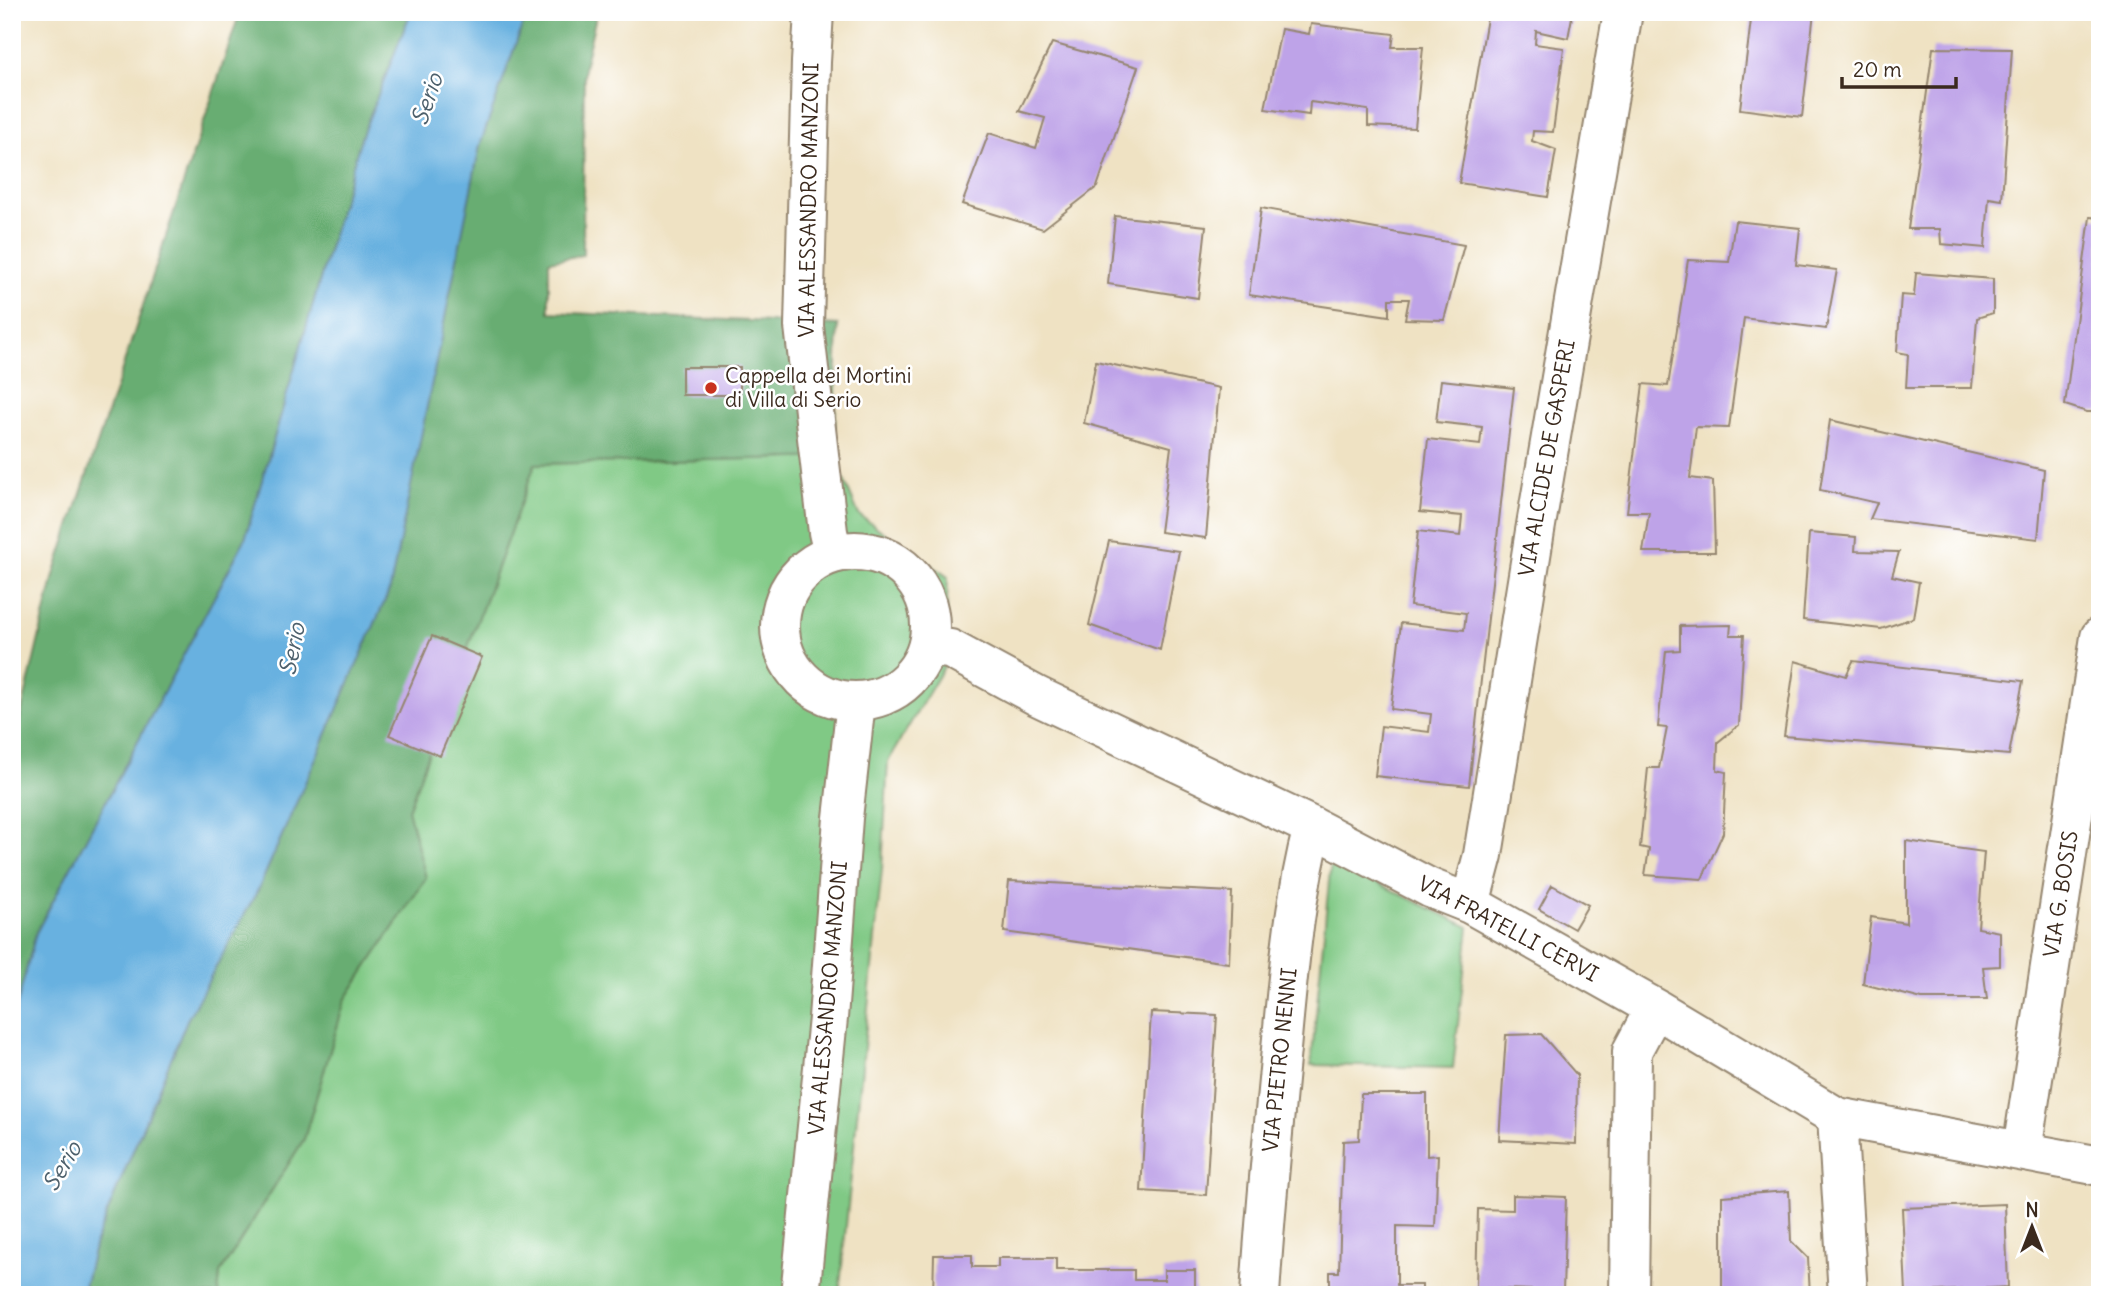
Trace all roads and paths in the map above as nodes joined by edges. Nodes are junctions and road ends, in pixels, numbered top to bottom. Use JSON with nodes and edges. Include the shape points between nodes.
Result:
{"nodes":[{"id":1,"x":814,"y":12,"type":"edge"},
{"id":2,"x":1623,"y":12,"type":"edge"},
{"id":3,"x":833,"y":554,"type":"junction"},
{"id":4,"x":2100,"y":636,"type":"edge"},
{"id":5,"x":928,"y":647,"type":"junction"},
{"id":6,"x":856,"y":702,"type":"junction"},
{"id":7,"x":1313,"y":827,"type":"junction"},
{"id":8,"x":1470,"y":904,"type":"junction"},
{"id":9,"x":1655,"y":1008,"type":"junction"},
{"id":10,"x":1837,"y":1117,"type":"junction"},
{"id":11,"x":2022,"y":1151,"type":"junction"},
{"id":12,"x":2100,"y":1167,"type":"edge"},
{"id":13,"x":800,"y":1295,"type":"edge"},
{"id":14,"x":1260,"y":1295,"type":"edge"},
{"id":15,"x":1629,"y":1295,"type":"edge"},
{"id":16,"x":1848,"y":1295,"type":"edge"}],
"edges":[{"from":1,"to":3,"type":"street","name":"VIA ALESSANDRO MANZONI","via":[[804,326]]},
{"from":2,"to":8,"type":"street","name":"VIA ALCIDE DE GASPERI","via":[[1483,855]]},
{"from":3,"to":5,"type":"street","via":[[873,552],[908,572],[921,587],[928,606]]},
{"from":3,"to":6,"type":"street","via":[[794,581],[779,626],[794,671],[832,698]]},
{"from":4,"to":11,"type":"street","name":"VIA G. BOSIS"},
{"from":5,"to":6,"type":"street","via":[[913,674],[888,694]]},
{"from":5,"to":7,"type":"street","name":"VIA FRATELLI CERVI","via":[[950,649],[1037,696]]},
{"from":6,"to":13,"type":"street","name":"VIA ALESSANDRO MANZONI"},
{"from":7,"to":8,"type":"street","name":"VIA FRATELLI CERVI"},
{"from":7,"to":14,"type":"street","name":"VIA PIETRO NENNI","via":[[1291,941]]},
{"from":8,"to":9,"type":"street","name":"VIA FRATELLI CERVI"},
{"from":9,"to":10,"type":"street","name":"VIA FRATELLI CERVI"},
{"from":9,"to":15,"type":"street","via":[[1632,1051]]},
{"from":10,"to":11,"type":"street","name":"VIA FRATELLI CERVI"},
{"from":10,"to":16,"type":"street"},
{"from":11,"to":12,"type":"street","name":"VIA FRATELLI CERVI"}]}
